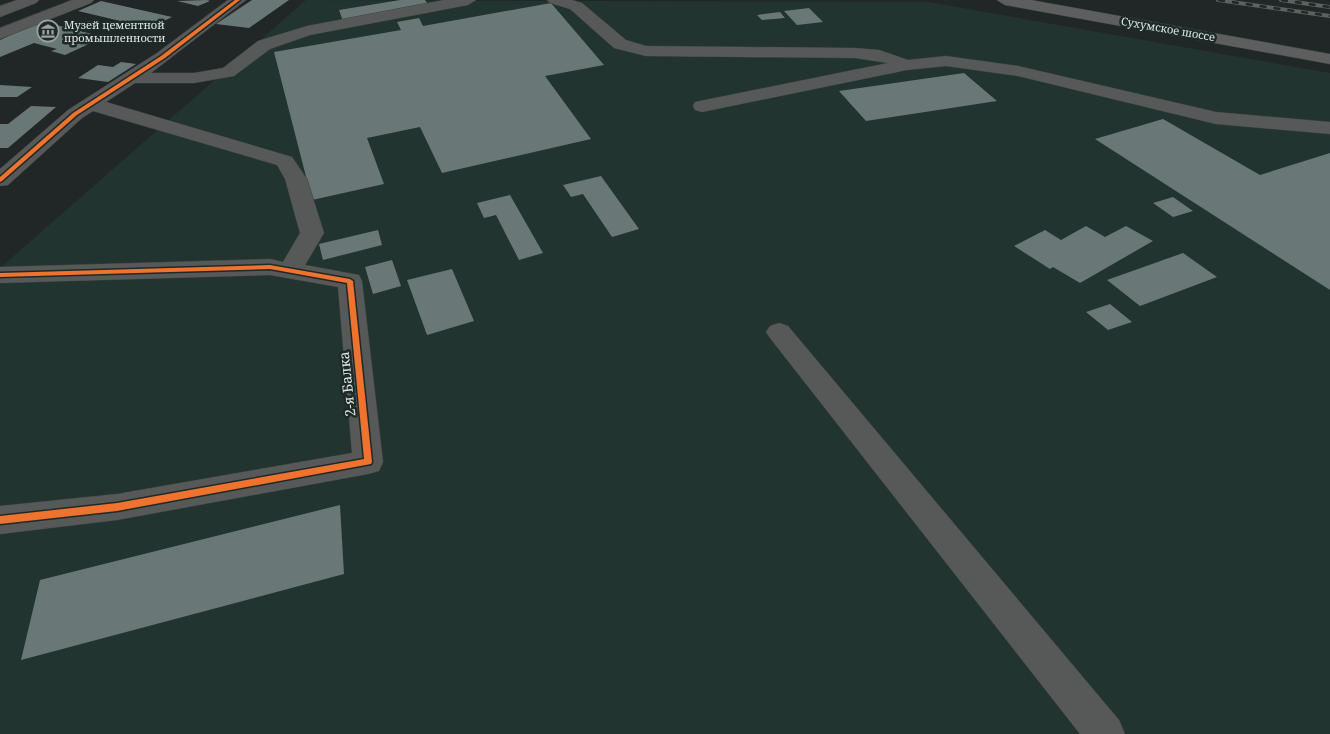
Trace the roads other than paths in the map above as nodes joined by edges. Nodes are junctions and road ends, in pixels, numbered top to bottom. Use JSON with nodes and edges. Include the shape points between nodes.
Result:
{"nodes":[{"id":1,"x":31,"y":0,"type":"edge"},
{"id":2,"x":86,"y":0,"type":"edge"},
{"id":3,"x":238,"y":0,"type":"edge"},
{"id":4,"x":468,"y":0,"type":"edge"},
{"id":5,"x":555,"y":0,"type":"edge"},
{"id":6,"x":1005,"y":0,"type":"edge"},
{"id":7,"x":0,"y":12,"type":"edge"},
{"id":8,"x":0,"y":34,"type":"edge"},
{"id":9,"x":1330,"y":59,"type":"edge"},
{"id":10,"x":907,"y":64,"type":"junction"},
{"id":11,"x":131,"y":78,"type":"junction"},
{"id":12,"x":90,"y":104,"type":"junction"},
{"id":13,"x":702,"y":106,"type":"dead end"},
{"id":14,"x":1330,"y":128,"type":"edge"},
{"id":15,"x":0,"y":180,"type":"edge"},
{"id":16,"x":289,"y":270,"type":"junction"},
{"id":17,"x":0,"y":275,"type":"edge"},
{"id":18,"x":779,"y":332,"type":"dead end"},
{"id":19,"x":0,"y":520,"type":"edge"},
{"id":20,"x":1105,"y":734,"type":"edge"}],
"edges":[{"from":1,"to":7,"type":"street"},
{"from":2,"to":8,"type":"street"},
{"from":3,"to":11,"type":"street"},
{"from":4,"to":11,"type":"street","via":[[307,31],[264,45],[228,72],[194,78]]},
{"from":5,"to":10,"type":"street","via":[[576,6],[620,44],[646,51],[855,52]]},
{"from":6,"to":9,"type":"highway","name":"Сухумское шоссе"},
{"from":10,"to":13,"type":"street"},
{"from":10,"to":14,"type":"street","via":[[946,61],[1018,70],[1216,118]]},
{"from":11,"to":12,"type":"street"},
{"from":12,"to":15,"type":"street"},
{"from":12,"to":16,"type":"street","via":[[285,161],[296,179],[312,234]]},
{"from":16,"to":17,"type":"street","name":"2-я Балка","via":[[270,267]]},
{"from":16,"to":19,"type":"street","name":"2-я Балка","via":[[350,281],[368,462],[117,507]]},
{"from":18,"to":20,"type":"street"}]}
